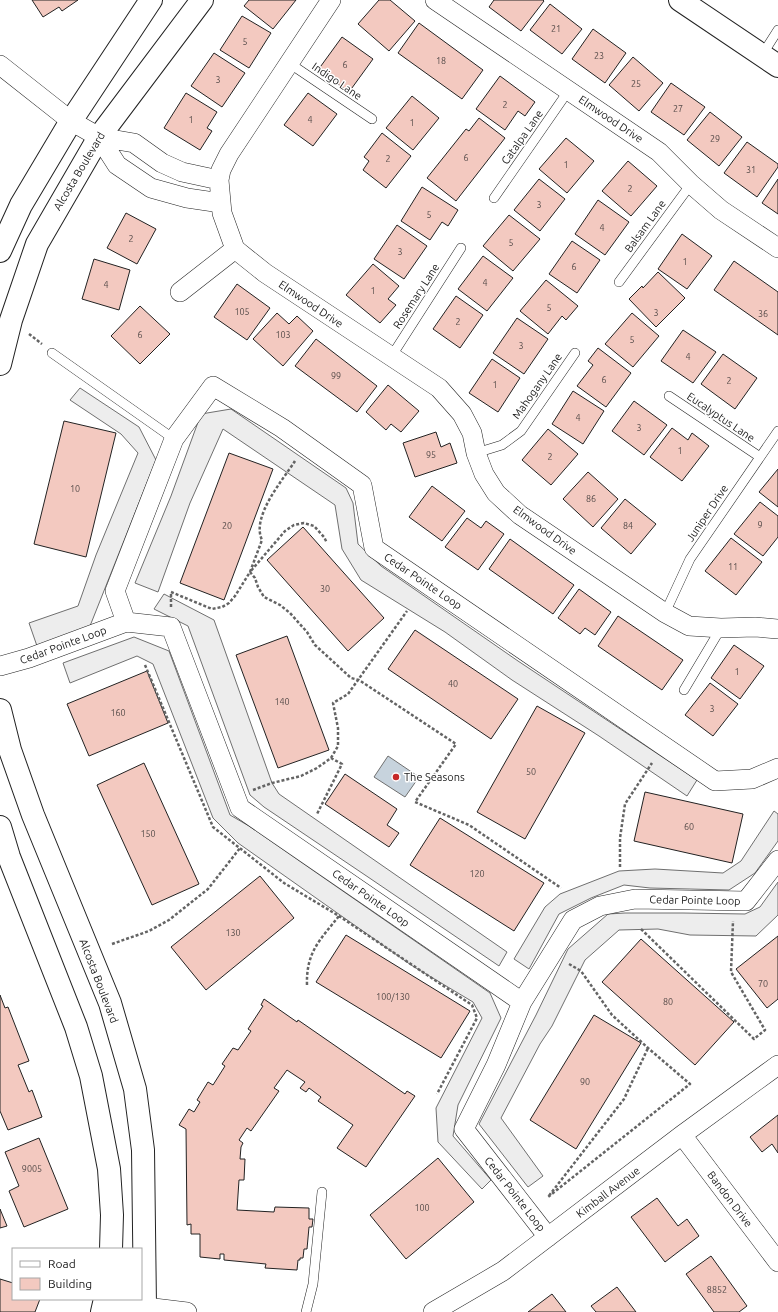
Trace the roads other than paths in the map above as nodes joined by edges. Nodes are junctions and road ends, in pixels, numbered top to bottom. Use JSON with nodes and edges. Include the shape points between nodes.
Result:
{"nodes":[{"id":1,"x":151,"y":0,"type":"edge"},
{"id":2,"x":202,"y":0,"type":"edge"},
{"id":3,"x":331,"y":0,"type":"edge"},
{"id":4,"x":435,"y":0,"type":"edge"},
{"id":5,"x":680,"y":0,"type":"edge"},
{"id":6,"x":778,"y":30,"type":"edge"},
{"id":7,"x":770,"y":61,"type":"edge"},
{"id":8,"x":289,"y":63,"type":"junction"},
{"id":9,"x":0,"y":65,"type":"edge"},
{"id":10,"x":569,"y":90,"type":"junction"},
{"id":11,"x":372,"y":119,"type":"dead end"},
{"id":12,"x":71,"y":121,"type":"junction"},
{"id":13,"x":98,"y":137,"type":"junction"},
{"id":14,"x":219,"y":180,"type":"junction"},
{"id":15,"x":690,"y":184,"type":"junction"},
{"id":16,"x":494,"y":198,"type":"dead end"},
{"id":17,"x":221,"y":203,"type":"junction"},
{"id":18,"x":461,"y":248,"type":"dead end"},
{"id":19,"x":778,"y":248,"type":"edge"},
{"id":20,"x":235,"y":249,"type":"junction"},
{"id":21,"x":0,"y":251,"type":"edge"},
{"id":22,"x":619,"y":282,"type":"dead end"},
{"id":23,"x":180,"y":292,"type":"dead end"},
{"id":24,"x":52,"y":353,"type":"road end"},
{"id":25,"x":575,"y":353,"type":"dead end"},
{"id":26,"x":391,"y":357,"type":"junction"},
{"id":27,"x":0,"y":364,"type":"edge"},
{"id":28,"x":669,"y":396,"type":"dead end"},
{"id":29,"x":778,"y":431,"type":"edge"},
{"id":30,"x":174,"y":439,"type":"junction"},
{"id":31,"x":476,"y":454,"type":"junction"},
{"id":32,"x":760,"y":457,"type":"junction"},
{"id":33,"x":665,"y":613,"type":"junction"},
{"id":34,"x":126,"y":622,"type":"junction"},
{"id":35,"x":721,"y":628,"type":"junction"},
{"id":36,"x":778,"y":629,"type":"edge"},
{"id":37,"x":0,"y":666,"type":"edge"},
{"id":38,"x":684,"y":690,"type":"dead end"},
{"id":39,"x":0,"y":710,"type":"edge"},
{"id":40,"x":778,"y":768,"type":"edge"},
{"id":41,"x":0,"y":827,"type":"edge"},
{"id":42,"x":778,"y":860,"type":"edge"},
{"id":43,"x":522,"y":1002,"type":"junction"},
{"id":44,"x":778,"y":1065,"type":"edge"},
{"id":45,"x":682,"y":1135,"type":"junction"},
{"id":46,"x":322,"y":1192,"type":"dead end"},
{"id":47,"x":548,"y":1237,"type":"junction"},
{"id":48,"x":111,"y":1248,"type":"edge"},
{"id":49,"x":778,"y":1262,"type":"edge"},
{"id":50,"x":104,"y":1304,"type":"edge"},
{"id":51,"x":145,"y":1309,"type":"edge"},
{"id":52,"x":187,"y":1312,"type":"edge"},
{"id":53,"x":306,"y":1312,"type":"edge"},
{"id":54,"x":433,"y":1312,"type":"edge"}],
"edges":[{"from":1,"to":12,"type":"main road"},
{"from":2,"to":13,"type":"main road","name":"Alcosta Boulevard"},
{"from":3,"to":8,"type":"street"},
{"from":4,"to":10,"type":"street","name":"Elmwood Drive"},
{"from":5,"to":7,"type":"main road"},
{"from":6,"to":7,"type":"lane"},
{"from":8,"to":11,"type":"lane","name":"Indigo Lane"},
{"from":8,"to":14,"type":"street","via":[[229,154]]},
{"from":9,"to":12,"type":"street"},
{"from":10,"to":15,"type":"street","name":"Elmwood Drive","via":[[659,152]]},
{"from":10,"to":16,"type":"lane","name":"Catalpa Lane"},
{"from":12,"to":13,"type":"street"},
{"from":12,"to":21,"type":"main road","via":[[21,205]]},
{"from":13,"to":14,"type":"street","via":[[134,143],[162,163],[182,172]]},
{"from":13,"to":17,"type":"street","via":[[117,165],[151,188],[187,198]]},
{"from":13,"to":27,"type":"main road","name":"Alcosta Boulevard","via":[[37,244],[11,320]]},
{"from":14,"to":17,"type":"street"},
{"from":15,"to":19,"type":"street","name":"Elmwood Drive","via":[[721,210]]},
{"from":15,"to":22,"type":"lane","name":"Balsam Lane"},
{"from":17,"to":20,"type":"street"},
{"from":18,"to":26,"type":"lane","name":"Rosemary Lane"},
{"from":20,"to":23,"type":"street"},
{"from":20,"to":26,"type":"street","name":"Elmwood Drive","via":[[266,273]]},
{"from":24,"to":30,"type":"lane"},
{"from":25,"to":31,"type":"lane","name":"Mahogany Lane","via":[[521,430],[502,445]]},
{"from":26,"to":31,"type":"street","name":"Elmwood Drive","via":[[439,388],[458,409],[472,433]]},
{"from":28,"to":32,"type":"lane","name":"Eucalyptus Lane"},
{"from":29,"to":32,"type":"lane","name":"Juniper Drive"},
{"from":30,"to":34,"type":"street","name":"Cedar Pointe Loop","via":[[116,591]]},
{"from":30,"to":40,"type":"street","name":"Cedar Pointe Loop","via":[[213,386],[282,428],[362,485],[374,548],[715,781],[752,779]]},
{"from":31,"to":33,"type":"street","name":"Elmwood Drive","via":[[484,474],[496,493],[520,515]]},
{"from":32,"to":33,"type":"lane","name":"Juniper Drive","via":[[690,559]]},
{"from":33,"to":35,"type":"street","name":"Elmwood Drive","via":[[689,626]]},
{"from":34,"to":37,"type":"street","name":"Cedar Pointe Loop","via":[[29,658]]},
{"from":34,"to":43,"type":"street","name":"Cedar Pointe Loop","via":[[171,627],[240,808]]},
{"from":35,"to":36,"type":"street","name":"Elmwood Drive"},
{"from":35,"to":38,"type":"lane"},
{"from":39,"to":51,"type":"main road","name":"Alcosta Boulevard","via":[[10,750],[33,815],[110,1003],[135,1089],[143,1150]]},
{"from":41,"to":48,"type":"main road","via":[[9,857],[76,1026],[91,1076],[109,1169]]},
{"from":42,"to":43,"type":"street","name":"Cedar Pointe Loop","via":[[746,901],[635,899],[600,906],[573,920]]},
{"from":43,"to":47,"type":"street","name":"Cedar Pointe Loop","via":[[496,1064],[464,1129]]},
{"from":44,"to":45,"type":"street","name":"Kimball Avenue"},
{"from":45,"to":47,"type":"street","name":"Kimball Avenue"},
{"from":45,"to":49,"type":"street","name":"Bandon Drive"},
{"from":46,"to":53,"type":"lane","via":[[312,1284]]},
{"from":47,"to":54,"type":"street","name":"Kimball Avenue","via":[[503,1271]]},
{"from":50,"to":51,"type":"street"},
{"from":51,"to":52,"type":"street"}]}
